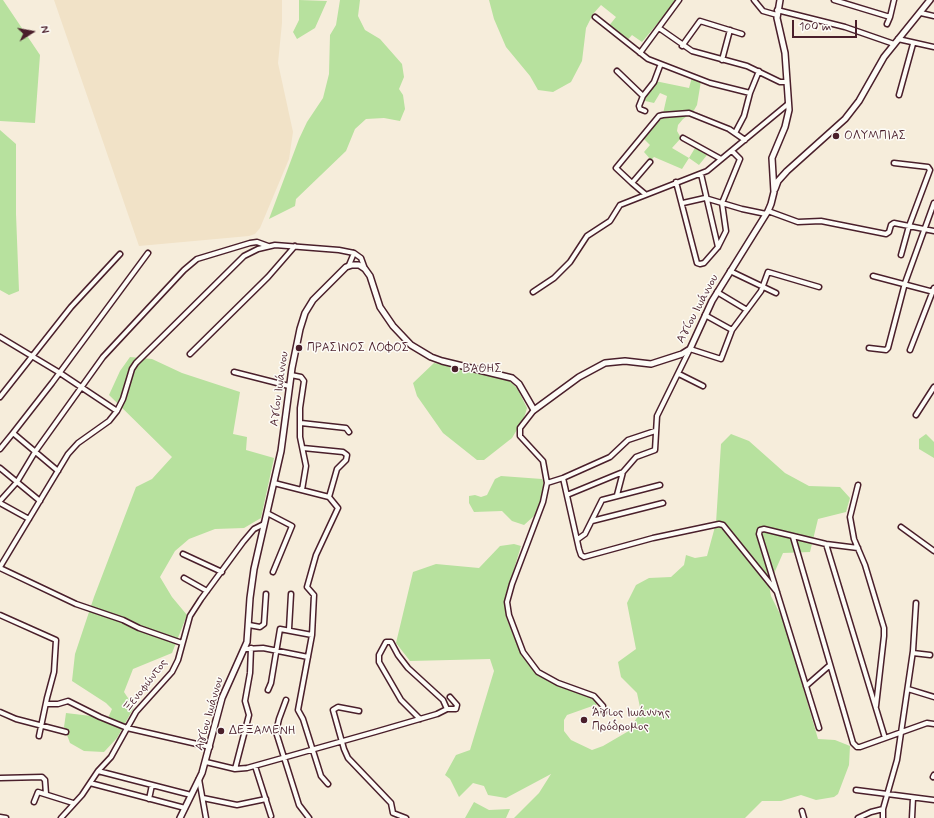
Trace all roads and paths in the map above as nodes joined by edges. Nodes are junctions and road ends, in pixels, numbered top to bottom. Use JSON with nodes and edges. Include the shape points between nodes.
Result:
{"nodes":[{"id":1,"x":679,"y":0,"type":"edge"},
{"id":2,"x":754,"y":0,"type":"edge"},
{"id":3,"x":780,"y":0,"type":"edge"},
{"id":4,"x":834,"y":0,"type":"edge"},
{"id":5,"x":894,"y":0,"type":"edge"},
{"id":6,"x":929,"y":0,"type":"edge"},
{"id":7,"x":777,"y":13,"type":"junction"},
{"id":8,"x":920,"y":14,"type":"junction"},
{"id":9,"x":934,"y":16,"type":"edge"},
{"id":10,"x":595,"y":17,"type":"dead end"},
{"id":11,"x":890,"y":17,"type":"junction"},
{"id":12,"x":887,"y":24,"type":"dead end"},
{"id":13,"x":659,"y":28,"type":"junction"},
{"id":14,"x":730,"y":30,"type":"junction"},
{"id":15,"x":742,"y":34,"type":"dead end"},
{"id":16,"x":898,"y":39,"type":"junction"},
{"id":17,"x":894,"y":44,"type":"junction"},
{"id":18,"x":913,"y":44,"type":"junction"},
{"id":19,"x":682,"y":46,"type":"junction"},
{"id":20,"x":934,"y":47,"type":"edge"},
{"id":21,"x":640,"y":53,"type":"junction"},
{"id":22,"x":722,"y":60,"type":"junction"},
{"id":23,"x":660,"y":66,"type":"junction"},
{"id":24,"x":617,"y":71,"type":"dead end"},
{"id":25,"x":759,"y":71,"type":"junction"},
{"id":26,"x":787,"y":82,"type":"junction"},
{"id":27,"x":750,"y":93,"type":"junction"},
{"id":28,"x":899,"y":95,"type":"dead end"},
{"id":29,"x":643,"y":96,"type":"junction"},
{"id":30,"x":788,"y":104,"type":"junction"},
{"id":31,"x":645,"y":111,"type":"dead end"},
{"id":32,"x":735,"y":133,"type":"junction"},
{"id":33,"x":683,"y":138,"type":"dead end"},
{"id":34,"x":745,"y":140,"type":"junction"},
{"id":35,"x":732,"y":150,"type":"junction"},
{"id":36,"x":721,"y":159,"type":"junction"},
{"id":37,"x":650,"y":162,"type":"dead end"},
{"id":38,"x":894,"y":163,"type":"dead end"},
{"id":39,"x":701,"y":174,"type":"junction"},
{"id":40,"x":676,"y":182,"type":"junction"},
{"id":41,"x":632,"y":183,"type":"junction"},
{"id":42,"x":774,"y":192,"type":"junction"},
{"id":43,"x":645,"y":194,"type":"junction"},
{"id":44,"x":705,"y":198,"type":"junction"},
{"id":45,"x":683,"y":203,"type":"junction"},
{"id":46,"x":722,"y":203,"type":"junction"},
{"id":47,"x":934,"y":203,"type":"edge"},
{"id":48,"x":767,"y":213,"type":"junction"},
{"id":49,"x":909,"y":226,"type":"junction"},
{"id":50,"x":925,"y":229,"type":"junction"},
{"id":51,"x":934,"y":232,"type":"edge"},
{"id":52,"x":269,"y":246,"type":"junction"},
{"id":53,"x":294,"y":246,"type":"junction"},
{"id":54,"x":718,"y":247,"type":"junction"},
{"id":55,"x":148,"y":253,"type":"dead end"},
{"id":56,"x":354,"y":253,"type":"junction"},
{"id":57,"x":120,"y":254,"type":"dead end"},
{"id":58,"x":901,"y":255,"type":"dead end"},
{"id":59,"x":348,"y":265,"type":"junction"},
{"id":60,"x":365,"y":269,"type":"junction"},
{"id":61,"x":730,"y":271,"type":"junction"},
{"id":62,"x":873,"y":276,"type":"dead end"},
{"id":63,"x":905,"y":283,"type":"junction"},
{"id":64,"x":762,"y":287,"type":"junction"},
{"id":65,"x":818,"y":287,"type":"dead end"},
{"id":66,"x":934,"y":290,"type":"edge"},
{"id":67,"x":533,"y":292,"type":"dead end"},
{"id":68,"x":717,"y":292,"type":"junction"},
{"id":69,"x":776,"y":294,"type":"dead end"},
{"id":70,"x":747,"y":310,"type":"junction"},
{"id":71,"x":705,"y":315,"type":"junction"},
{"id":72,"x":732,"y":330,"type":"junction"},
{"id":73,"x":0,"y":337,"type":"edge"},
{"id":74,"x":869,"y":348,"type":"dead end"},
{"id":75,"x":690,"y":349,"type":"junction"},
{"id":76,"x":910,"y":350,"type":"dead end"},
{"id":77,"x":190,"y":354,"type":"dead end"},
{"id":78,"x":34,"y":356,"type":"junction"},
{"id":79,"x":234,"y":372,"type":"dead end"},
{"id":80,"x":60,"y":373,"type":"junction"},
{"id":81,"x":679,"y":374,"type":"junction"},
{"id":82,"x":291,"y":375,"type":"junction"},
{"id":83,"x":289,"y":386,"type":"junction"},
{"id":84,"x":703,"y":386,"type":"dead end"},
{"id":85,"x":81,"y":387,"type":"junction"},
{"id":86,"x":934,"y":387,"type":"edge"},
{"id":87,"x":0,"y":397,"type":"edge"},
{"id":88,"x":534,"y":410,"type":"junction"},
{"id":89,"x":117,"y":411,"type":"junction"},
{"id":90,"x":916,"y":415,"type":"dead end"},
{"id":91,"x":301,"y":423,"type":"junction"},
{"id":92,"x":655,"y":431,"type":"junction"},
{"id":93,"x":349,"y":432,"type":"dead end"},
{"id":94,"x":13,"y":433,"type":"junction"},
{"id":95,"x":303,"y":448,"type":"junction"},
{"id":96,"x":0,"y":449,"type":"edge"},
{"id":97,"x":35,"y":452,"type":"junction"},
{"id":98,"x":0,"y":468,"type":"edge"},
{"id":99,"x":58,"y":471,"type":"junction"},
{"id":100,"x":623,"y":472,"type":"junction"},
{"id":101,"x":563,"y":478,"type":"junction"},
{"id":102,"x":17,"y":482,"type":"junction"},
{"id":103,"x":274,"y":483,"type":"junction"},
{"id":104,"x":547,"y":483,"type":"junction"},
{"id":105,"x":660,"y":485,"type":"dead end"},
{"id":106,"x":858,"y":485,"type":"dead end"},
{"id":107,"x":302,"y":490,"type":"junction"},
{"id":108,"x":567,"y":495,"type":"junction"},
{"id":109,"x":617,"y":496,"type":"junction"},
{"id":110,"x":329,"y":497,"type":"junction"},
{"id":111,"x":40,"y":501,"type":"junction"},
{"id":112,"x":0,"y":502,"type":"edge"},
{"id":113,"x":663,"y":503,"type":"dead end"},
{"id":114,"x":266,"y":514,"type":"junction"},
{"id":115,"x":29,"y":520,"type":"junction"},
{"id":116,"x":592,"y":521,"type":"junction"},
{"id":117,"x":264,"y":524,"type":"junction"},
{"id":118,"x":901,"y":527,"type":"dead end"},
{"id":119,"x":793,"y":537,"type":"junction"},
{"id":120,"x":578,"y":539,"type":"junction"},
{"id":121,"x":826,"y":544,"type":"junction"},
{"id":122,"x":858,"y":548,"type":"junction"},
{"id":123,"x":934,"y":551,"type":"edge"},
{"id":124,"x":183,"y":554,"type":"dead end"},
{"id":125,"x":0,"y":567,"type":"edge"},
{"id":126,"x":222,"y":572,"type":"junction"},
{"id":127,"x":273,"y":572,"type":"dead end"},
{"id":128,"x":184,"y":578,"type":"dead end"},
{"id":129,"x":207,"y":591,"type":"junction"},
{"id":130,"x":777,"y":592,"type":"junction"},
{"id":131,"x":266,"y":594,"type":"dead end"},
{"id":132,"x":291,"y":594,"type":"dead end"},
{"id":133,"x":916,"y":603,"type":"dead end"},
{"id":134,"x":0,"y":615,"type":"edge"},
{"id":135,"x":249,"y":625,"type":"junction"},
{"id":136,"x":288,"y":629,"type":"junction"},
{"id":137,"x":312,"y":635,"type":"junction"},
{"id":138,"x":182,"y":643,"type":"junction"},
{"id":139,"x":252,"y":648,"type":"junction"},
{"id":140,"x":245,"y":649,"type":"junction"},
{"id":141,"x":276,"y":651,"type":"junction"},
{"id":142,"x":913,"y":653,"type":"junction"},
{"id":143,"x":930,"y":655,"type":"dead end"},
{"id":144,"x":308,"y":657,"type":"junction"},
{"id":145,"x":830,"y":665,"type":"junction"},
{"id":146,"x":806,"y":686,"type":"junction"},
{"id":147,"x":908,"y":689,"type":"junction"},
{"id":148,"x":268,"y":690,"type":"dead end"},
{"id":149,"x":934,"y":696,"type":"edge"},
{"id":150,"x":450,"y":697,"type":"dead end"},
{"id":151,"x":286,"y":700,"type":"dead end"},
{"id":152,"x":46,"y":704,"type":"junction"},
{"id":153,"x":876,"y":706,"type":"junction"},
{"id":154,"x":447,"y":709,"type":"junction"},
{"id":155,"x":359,"y":711,"type":"dead end"},
{"id":156,"x":0,"y":712,"type":"edge"},
{"id":157,"x":604,"y":712,"type":"dead end"},
{"id":158,"x":420,"y":719,"type":"junction"},
{"id":159,"x":934,"y":724,"type":"edge"},
{"id":160,"x":41,"y":726,"type":"junction"},
{"id":161,"x":127,"y":728,"type":"junction"},
{"id":162,"x":819,"y":728,"type":"dead end"},
{"id":163,"x":66,"y":732,"type":"dead end"},
{"id":164,"x":901,"y":733,"type":"junction"},
{"id":165,"x":39,"y":736,"type":"dead end"},
{"id":166,"x":885,"y":738,"type":"junction"},
{"id":167,"x":342,"y":742,"type":"junction"},
{"id":168,"x":210,"y":747,"type":"junction"},
{"id":169,"x":313,"y":750,"type":"junction"},
{"id":170,"x":284,"y":758,"type":"junction"},
{"id":171,"x":206,"y":762,"type":"junction"},
{"id":172,"x":255,"y":766,"type":"junction"},
{"id":173,"x":235,"y":768,"type":"junction"},
{"id":174,"x":98,"y":771,"type":"junction"},
{"id":175,"x":0,"y":778,"type":"edge"},
{"id":176,"x":199,"y":780,"type":"junction"},
{"id":177,"x":90,"y":783,"type":"junction"},
{"id":178,"x":328,"y":784,"type":"dead end"},
{"id":179,"x":152,"y":786,"type":"junction"},
{"id":180,"x":856,"y":790,"type":"dead end"},
{"id":181,"x":46,"y":794,"type":"junction"},
{"id":182,"x":888,"y":794,"type":"junction"},
{"id":183,"x":191,"y":795,"type":"junction"},
{"id":184,"x":203,"y":798,"type":"junction"},
{"id":185,"x":913,"y":798,"type":"junction"},
{"id":186,"x":149,"y":799,"type":"junction"},
{"id":187,"x":266,"y":799,"type":"junction"},
{"id":188,"x":934,"y":800,"type":"edge"},
{"id":189,"x":34,"y":802,"type":"dead end"},
{"id":190,"x":73,"y":803,"type":"junction"},
{"id":191,"x":185,"y":808,"type":"junction"},
{"id":192,"x":883,"y":809,"type":"junction"},
{"id":193,"x":802,"y":811,"type":"dead end"},
{"id":194,"x":0,"y":816,"type":"edge"},
{"id":195,"x":271,"y":816,"type":"dead end"},
{"id":196,"x":6,"y":818,"type":"edge"},
{"id":197,"x":63,"y":818,"type":"edge"},
{"id":198,"x":180,"y":818,"type":"edge"},
{"id":199,"x":206,"y":818,"type":"edge"},
{"id":200,"x":309,"y":818,"type":"edge"},
{"id":201,"x":406,"y":818,"type":"edge"},
{"id":202,"x":804,"y":818,"type":"edge"},
{"id":203,"x":858,"y":818,"type":"edge"},
{"id":204,"x":882,"y":818,"type":"edge"},
{"id":205,"x":912,"y":818,"type":"edge"}],
"edges":[{"from":1,"to":13,"type":"street"},
{"from":2,"to":7,"type":"street","via":[[763,11]]},
{"from":3,"to":7,"type":"street","name":"Αγίου Ιωάννου"},
{"from":4,"to":11,"type":"street"},
{"from":5,"to":11,"type":"street"},
{"from":6,"to":8,"type":"street"},
{"from":7,"to":17,"type":"street","via":[[845,27]]},
{"from":7,"to":26,"type":"street","name":"Αγίου Ιωάννου","via":[[784,43]]},
{"from":8,"to":9,"type":"street"},
{"from":8,"to":16,"type":"street"},
{"from":10,"to":21,"type":"street"},
{"from":11,"to":12,"type":"street"},
{"from":13,"to":19,"type":"street"},
{"from":13,"to":21,"type":"street"},
{"from":14,"to":15,"type":"street"},
{"from":14,"to":19,"type":"street","via":[[700,21]]},
{"from":14,"to":22,"type":"street"},
{"from":16,"to":17,"type":"street"},
{"from":16,"to":18,"type":"street"},
{"from":17,"to":42,"type":"street","via":[[845,119],[787,171],[778,181]]},
{"from":18,"to":20,"type":"street"},
{"from":18,"to":28,"type":"street"},
{"from":19,"to":22,"type":"street"},
{"from":21,"to":23,"type":"street"},
{"from":22,"to":25,"type":"street"},
{"from":23,"to":27,"type":"street"},
{"from":23,"to":29,"type":"street","via":[[654,82]]},
{"from":24,"to":29,"type":"street"},
{"from":25,"to":26,"type":"street","via":[[780,82]]},
{"from":25,"to":27,"type":"street"},
{"from":26,"to":30,"type":"street","name":"Αγίου Ιωάννου"},
{"from":27,"to":32,"type":"street","via":[[744,116]]},
{"from":29,"to":31,"type":"street","via":[[639,106]]},
{"from":30,"to":34,"type":"street"},
{"from":30,"to":42,"type":"street","name":"Αγίου Ιωάννου","via":[[785,127],[772,158]]},
{"from":32,"to":34,"type":"street"},
{"from":32,"to":41,"type":"street","via":[[689,113],[661,115],[616,168]]},
{"from":33,"to":36,"type":"street"},
{"from":34,"to":35,"type":"street"},
{"from":35,"to":36,"type":"street"},
{"from":35,"to":46,"type":"street","via":[[740,159]]},
{"from":36,"to":39,"type":"street"},
{"from":37,"to":41,"type":"street"},
{"from":38,"to":49,"type":"street","via":[[930,170]]},
{"from":39,"to":40,"type":"street"},
{"from":39,"to":44,"type":"street"},
{"from":40,"to":43,"type":"street"},
{"from":40,"to":45,"type":"street"},
{"from":41,"to":43,"type":"street"},
{"from":42,"to":48,"type":"street","name":"Αγίου Ιωάννου"},
{"from":43,"to":67,"type":"street","via":[[620,205],[610,221],[587,236],[570,262],[554,278]]},
{"from":44,"to":45,"type":"street"},
{"from":44,"to":46,"type":"street"},
{"from":44,"to":54,"type":"street"},
{"from":45,"to":54,"type":"street","via":[[697,263],[704,263]]},
{"from":46,"to":48,"type":"street"},
{"from":46,"to":54,"type":"street","via":[[726,231]]},
{"from":47,"to":50,"type":"street"},
{"from":48,"to":49,"type":"street","via":[[798,222],[821,221],[886,234],[892,224]]},
{"from":48,"to":61,"type":"street","name":"Αγίου Ιωάννου"},
{"from":49,"to":50,"type":"street"},
{"from":49,"to":58,"type":"street"},
{"from":50,"to":51,"type":"street"},
{"from":50,"to":63,"type":"street"},
{"from":52,"to":53,"type":"street"},
{"from":52,"to":85,"type":"street","via":[[257,242],[250,243],[197,259],[103,357]]},
{"from":52,"to":89,"type":"street","via":[[244,256],[140,358],[132,370]]},
{"from":53,"to":56,"type":"street"},
{"from":53,"to":77,"type":"street","via":[[268,277]]},
{"from":55,"to":80,"type":"street"},
{"from":56,"to":59,"type":"street"},
{"from":56,"to":60,"type":"street","via":[[361,258]]},
{"from":57,"to":78,"type":"street","via":[[71,307]]},
{"from":59,"to":60,"type":"street","via":[[359,265]]},
{"from":59,"to":82,"type":"street","name":"Αγίου Ιωάννου","via":[[309,306],[300,329]]},
{"from":60,"to":88,"type":"street","via":[[380,307],[411,345],[442,361],[512,378],[519,384]]},
{"from":61,"to":64,"type":"street"},
{"from":61,"to":68,"type":"street","name":"Αγίου Ιωάννου"},
{"from":62,"to":63,"type":"street"},
{"from":63,"to":66,"type":"street"},
{"from":63,"to":74,"type":"street","via":[[888,348]]},
{"from":64,"to":65,"type":"street","via":[[766,274],[770,271]]},
{"from":64,"to":69,"type":"street"},
{"from":64,"to":70,"type":"street"},
{"from":66,"to":76,"type":"street"},
{"from":68,"to":70,"type":"street"},
{"from":68,"to":71,"type":"street","name":"Αγίου Ιωάννου"},
{"from":70,"to":72,"type":"street"},
{"from":71,"to":72,"type":"street"},
{"from":71,"to":75,"type":"street","name":"Αγίου Ιωάννου"},
{"from":72,"to":75,"type":"street","via":[[720,359]]},
{"from":73,"to":78,"type":"street"},
{"from":75,"to":81,"type":"street"},
{"from":75,"to":88,"type":"street","name":"Αγίου Ιωάννου","via":[[669,360],[656,363],[614,361],[595,367]]},
{"from":78,"to":80,"type":"street"},
{"from":78,"to":87,"type":"street"},
{"from":79,"to":83,"type":"street"},
{"from":80,"to":85,"type":"street"},
{"from":80,"to":94,"type":"street"},
{"from":81,"to":84,"type":"street"},
{"from":81,"to":92,"type":"street","via":[[657,416]]},
{"from":82,"to":83,"type":"street","name":"Αγίου Ιωάννου"},
{"from":82,"to":91,"type":"street","via":[[303,379]]},
{"from":83,"to":103,"type":"street","name":"Αγίου Ιωάννου","via":[[286,424]]},
{"from":85,"to":89,"type":"street"},
{"from":85,"to":97,"type":"street"},
{"from":86,"to":90,"type":"street"},
{"from":88,"to":104,"type":"street","via":[[520,428],[520,436],[543,461]]},
{"from":89,"to":99,"type":"street","via":[[109,421],[78,443]]},
{"from":91,"to":93,"type":"street","via":[[346,428]]},
{"from":91,"to":95,"type":"street","via":[[300,442]]},
{"from":92,"to":100,"type":"street","via":[[654,450],[636,457]]},
{"from":92,"to":101,"type":"street","via":[[628,440],[610,457]]},
{"from":94,"to":96,"type":"street"},
{"from":94,"to":97,"type":"street"},
{"from":95,"to":107,"type":"street","via":[[306,466]]},
{"from":95,"to":110,"type":"street","via":[[343,452],[347,455],[346,460],[337,469]]},
{"from":97,"to":99,"type":"street"},
{"from":97,"to":102,"type":"street"},
{"from":98,"to":102,"type":"street"},
{"from":99,"to":111,"type":"street"},
{"from":100,"to":108,"type":"street"},
{"from":100,"to":109,"type":"street"},
{"from":101,"to":104,"type":"street"},
{"from":101,"to":108,"type":"street"},
{"from":102,"to":111,"type":"street"},
{"from":102,"to":112,"type":"street"},
{"from":103,"to":107,"type":"street"},
{"from":103,"to":114,"type":"street","name":"Αγίου Ιωάννου"},
{"from":104,"to":157,"type":"street","via":[[512,584],[507,602],[509,615],[523,652],[538,672],[558,684],[594,696],[603,706]]},
{"from":105,"to":109,"type":"street"},
{"from":106,"to":122,"type":"street","via":[[850,517]]},
{"from":107,"to":110,"type":"street"},
{"from":108,"to":120,"type":"street"},
{"from":109,"to":116,"type":"street","via":[[602,500]]},
{"from":110,"to":137,"type":"street","via":[[338,510],[316,555],[307,587],[314,598]]},
{"from":111,"to":115,"type":"street"},
{"from":112,"to":115,"type":"street"},
{"from":113,"to":116,"type":"street"},
{"from":114,"to":117,"type":"street","name":"Αγίου Ιωάννου"},
{"from":114,"to":127,"type":"street","via":[[292,526]]},
{"from":115,"to":125,"type":"street"},
{"from":116,"to":120,"type":"street"},
{"from":117,"to":126,"type":"street","name":"Ξενοφώντος","via":[[251,532]]},
{"from":117,"to":135,"type":"street","name":"Αγίου Ιωάννου","via":[[253,576]]},
{"from":118,"to":123,"type":"street"},
{"from":119,"to":121,"type":"street"},
{"from":119,"to":130,"type":"street","via":[[764,528],[760,530],[759,534]]},
{"from":119,"to":145,"type":"street"},
{"from":120,"to":130,"type":"street","via":[[581,555],[584,557],[653,538],[719,524]]},
{"from":121,"to":122,"type":"street"},
{"from":121,"to":153,"type":"street"},
{"from":122,"to":153,"type":"street","via":[[866,565],[884,628]]},
{"from":124,"to":126,"type":"street"},
{"from":125,"to":138,"type":"street","via":[[76,604]]},
{"from":126,"to":129,"type":"street","name":"Ξενοφώντος"},
{"from":128,"to":129,"type":"street"},
{"from":129,"to":138,"type":"street","name":"Ξενοφώντος","via":[[190,616]]},
{"from":130,"to":146,"type":"street"},
{"from":131,"to":135,"type":"street","via":[[264,624],[260,627]]},
{"from":132,"to":136,"type":"street"},
{"from":133,"to":142,"type":"street"},
{"from":134,"to":152,"type":"street","via":[[56,640],[54,672]]},
{"from":135,"to":140,"type":"street","name":"Αγίου Ιωάννου"},
{"from":136,"to":137,"type":"street"},
{"from":136,"to":141,"type":"street","via":[[280,629]]},
{"from":137,"to":144,"type":"street"},
{"from":138,"to":161,"type":"street","name":"Ξενοφώντος","via":[[172,672],[136,712]]},
{"from":139,"to":140,"type":"street"},
{"from":139,"to":141,"type":"street"},
{"from":139,"to":173,"type":"street","via":[[245,701],[249,715]]},
{"from":140,"to":168,"type":"street","name":"Αγίου Ιωάννου","via":[[222,698]]},
{"from":141,"to":144,"type":"street"},
{"from":141,"to":148,"type":"street"},
{"from":142,"to":143,"type":"street"},
{"from":142,"to":147,"type":"street"},
{"from":144,"to":169,"type":"street","via":[[298,710]]},
{"from":145,"to":146,"type":"street"},
{"from":145,"to":166,"type":"street","via":[[856,747]]},
{"from":146,"to":162,"type":"street"},
{"from":147,"to":149,"type":"street"},
{"from":147,"to":164,"type":"street"},
{"from":150,"to":154,"type":"street","via":[[457,707]]},
{"from":151,"to":170,"type":"street","via":[[276,732]]},
{"from":152,"to":160,"type":"street"},
{"from":152,"to":161,"type":"street","via":[[68,701]]},
{"from":153,"to":166,"type":"street"},
{"from":154,"to":158,"type":"street"},
{"from":154,"to":158,"type":"street","via":[[443,700],[408,668],[388,640],[379,655],[379,662],[402,700]]},
{"from":155,"to":167,"type":"street","via":[[338,707],[333,710]]},
{"from":156,"to":160,"type":"street"},
{"from":158,"to":167,"type":"street"},
{"from":159,"to":164,"type":"street","via":[[927,723]]},
{"from":160,"to":163,"type":"street"},
{"from":160,"to":165,"type":"street"},
{"from":161,"to":168,"type":"street"},
{"from":161,"to":174,"type":"street","name":"Ξενοφώντος","via":[[115,752]]},
{"from":164,"to":166,"type":"street"},
{"from":164,"to":182,"type":"street"},
{"from":167,"to":169,"type":"street"},
{"from":167,"to":201,"type":"street","via":[[348,758],[391,803],[393,813]]},
{"from":168,"to":171,"type":"street","name":"Αγίου Ιωάννου"},
{"from":169,"to":170,"type":"street"},
{"from":169,"to":178,"type":"street","via":[[321,776]]},
{"from":170,"to":172,"type":"street"},
{"from":170,"to":200,"type":"street","via":[[299,806]]},
{"from":171,"to":173,"type":"street"},
{"from":171,"to":176,"type":"street","name":"Αγίου Ιωάννου"},
{"from":172,"to":173,"type":"street"},
{"from":172,"to":187,"type":"street"},
{"from":174,"to":177,"type":"street","name":"Ξενοφώντος"},
{"from":174,"to":179,"type":"street"},
{"from":175,"to":181,"type":"street","via":[[42,778],[45,780]]},
{"from":176,"to":183,"type":"street","name":"Αγίου Ιωάννου"},
{"from":176,"to":184,"type":"street"},
{"from":177,"to":186,"type":"street"},
{"from":177,"to":190,"type":"street","name":"Ξενοφώντος"},
{"from":179,"to":183,"type":"street"},
{"from":179,"to":186,"type":"street"},
{"from":180,"to":182,"type":"street"},
{"from":181,"to":189,"type":"street","via":[[38,793]]},
{"from":181,"to":190,"type":"street"},
{"from":182,"to":185,"type":"street"},
{"from":182,"to":192,"type":"street"},
{"from":183,"to":191,"type":"street","name":"Αγίου Ιωάννου"},
{"from":184,"to":187,"type":"street","via":[[237,805]]},
{"from":184,"to":199,"type":"street"},
{"from":185,"to":188,"type":"street"},
{"from":185,"to":205,"type":"street"},
{"from":186,"to":191,"type":"street"},
{"from":187,"to":195,"type":"street"},
{"from":190,"to":197,"type":"street","name":"Ξενοφώντος"},
{"from":191,"to":198,"type":"street","name":"Αγίου Ιωάννου"},
{"from":192,"to":203,"type":"street"},
{"from":192,"to":204,"type":"street"},
{"from":193,"to":202,"type":"street"},
{"from":194,"to":196,"type":"street"}]}
